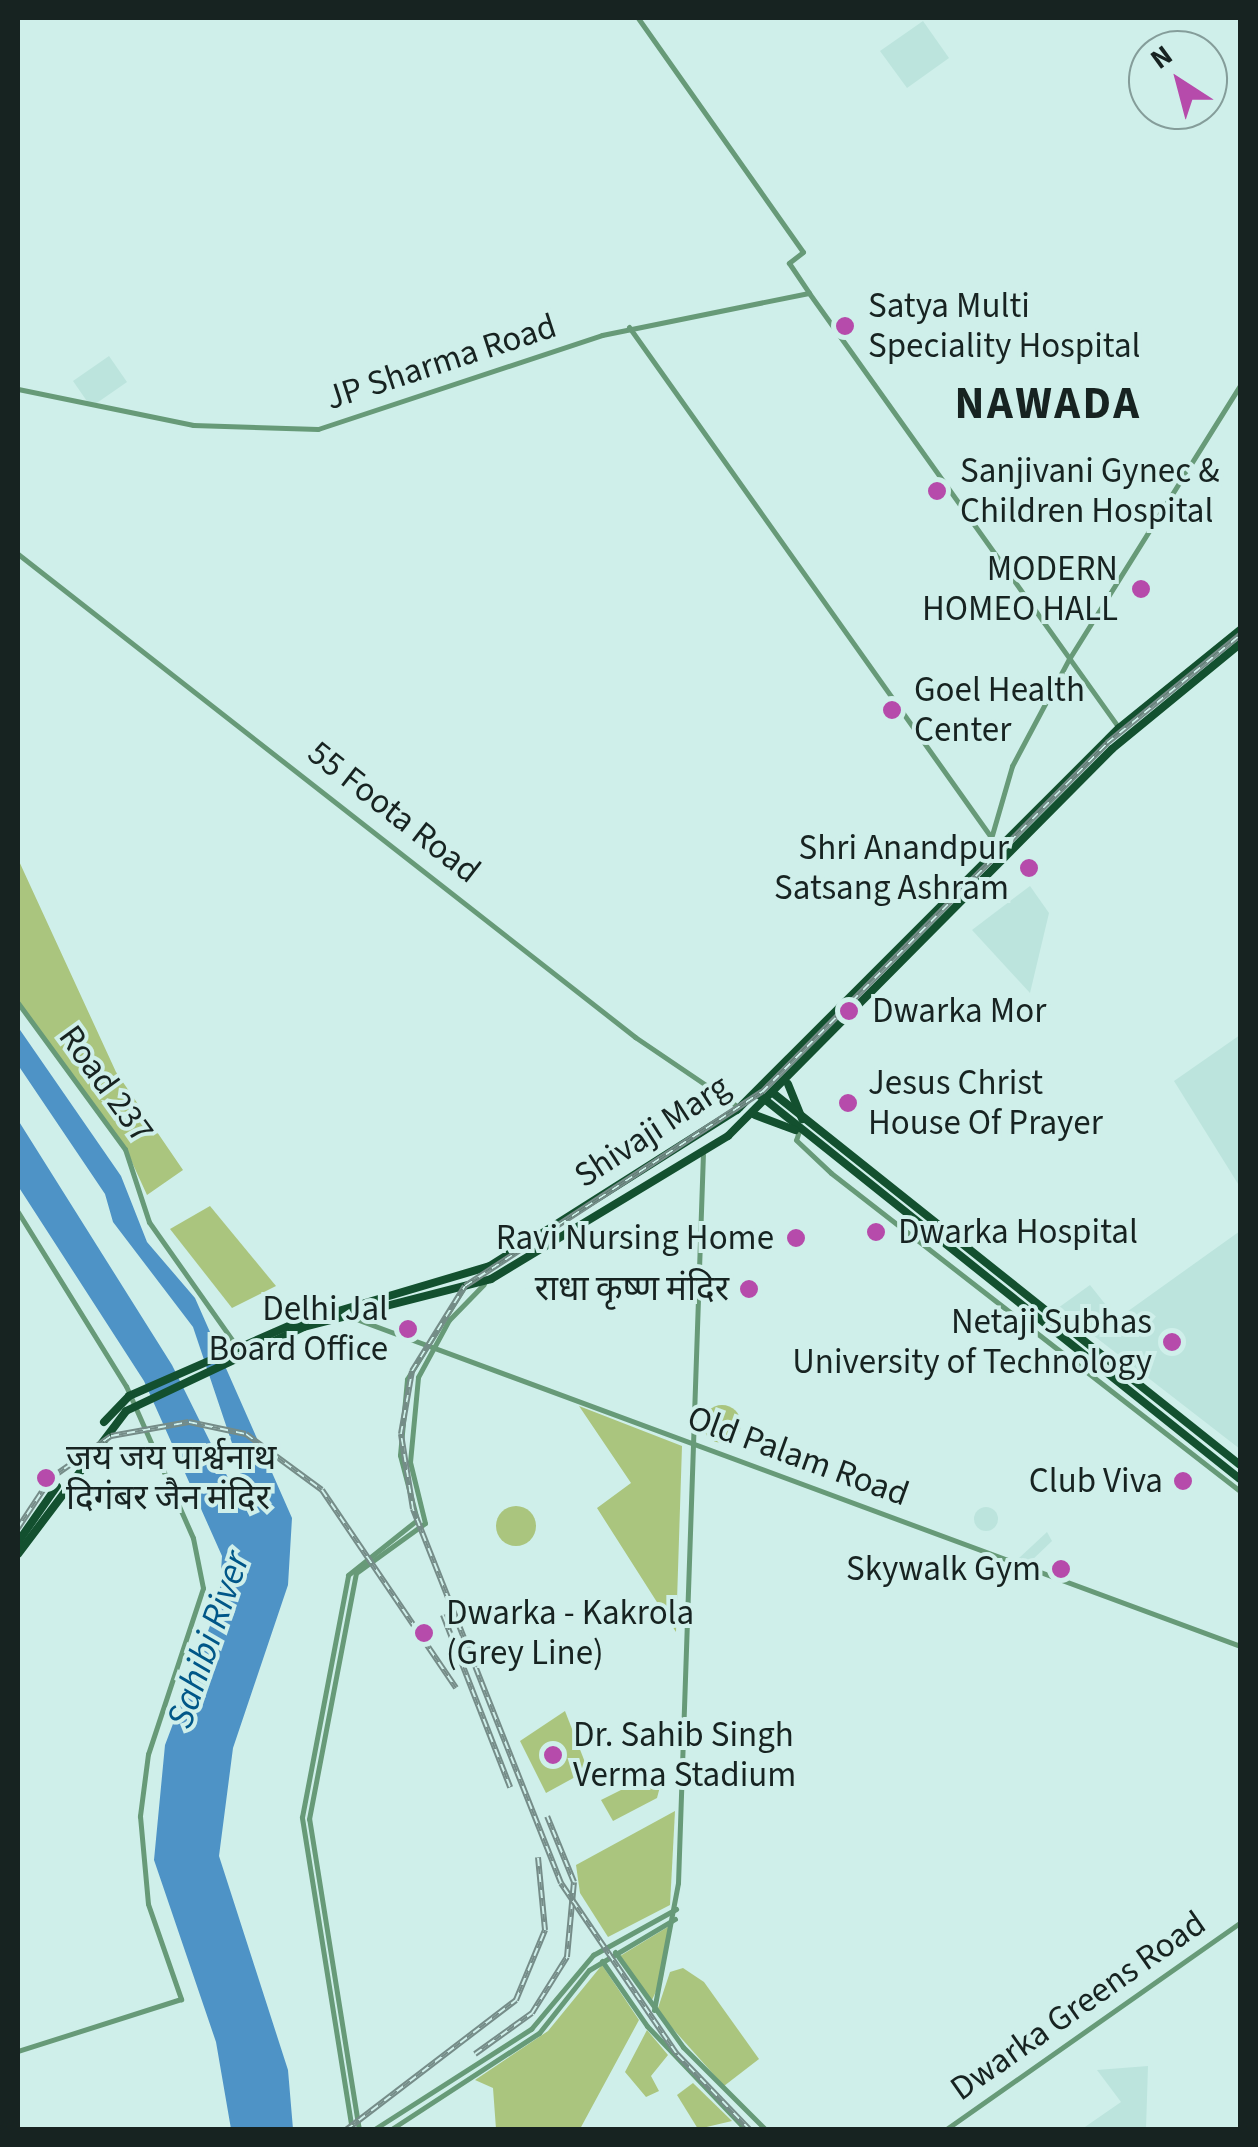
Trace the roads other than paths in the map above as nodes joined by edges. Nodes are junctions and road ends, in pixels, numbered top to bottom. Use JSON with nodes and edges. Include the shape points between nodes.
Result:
{"nodes":[{"id":1,"x":638,"y":18,"type":"edge"},
{"id":2,"x":809,"y":294,"type":"junction"},
{"id":3,"x":630,"y":328,"type":"junction"},
{"id":4,"x":1240,"y":385,"type":"edge"},
{"id":5,"x":18,"y":390,"type":"edge"},
{"id":6,"x":18,"y":554,"type":"edge"},
{"id":7,"x":1240,"y":630,"type":"edge"},
{"id":8,"x":1240,"y":644,"type":"edge"},
{"id":9,"x":1069,"y":658,"type":"junction"},
{"id":10,"x":1119,"y":728,"type":"junction"},
{"id":11,"x":992,"y":838,"type":"junction"},
{"id":12,"x":999,"y":848,"type":"junction"},
{"id":13,"x":967,"y":880,"type":"junction"},
{"id":14,"x":977,"y":886,"type":"junction"},
{"id":15,"x":956,"y":890,"type":"junction"},
{"id":16,"x":967,"y":896,"type":"junction"},
{"id":17,"x":18,"y":1004,"type":"edge"},
{"id":18,"x":788,"y":1084,"type":"junction"},
{"id":19,"x":762,"y":1090,"type":"junction"},
{"id":20,"x":777,"y":1096,"type":"junction"},
{"id":21,"x":769,"y":1104,"type":"junction"},
{"id":22,"x":740,"y":1108,"type":"junction"},
{"id":23,"x":755,"y":1115,"type":"junction"},
{"id":24,"x":802,"y":1119,"type":"junction"},
{"id":25,"x":799,"y":1131,"type":"junction"},
{"id":26,"x":703,"y":1154,"type":"junction"},
{"id":27,"x":18,"y":1212,"type":"edge"},
{"id":28,"x":490,"y":1266,"type":"junction"},
{"id":29,"x":501,"y":1271,"type":"junction"},
{"id":30,"x":476,"y":1277,"type":"junction"},
{"id":31,"x":490,"y":1279,"type":"junction"},
{"id":32,"x":343,"y":1311,"type":"junction"},
{"id":33,"x":422,"y":1344,"type":"junction"},
{"id":34,"x":238,"y":1348,"type":"junction"},
{"id":35,"x":432,"y":1348,"type":"junction"},
{"id":36,"x":131,"y":1395,"type":"junction"},
{"id":37,"x":136,"y":1406,"type":"junction"},
{"id":38,"x":692,"y":1444,"type":"junction"},
{"id":39,"x":1240,"y":1465,"type":"edge"},
{"id":40,"x":1223,"y":1471,"type":"junction"},
{"id":41,"x":1240,"y":1479,"type":"edge"},
{"id":42,"x":1240,"y":1491,"type":"edge"},
{"id":43,"x":18,"y":1542,"type":"edge"},
{"id":44,"x":384,"y":1549,"type":"junction"},
{"id":45,"x":18,"y":1554,"type":"edge"},
{"id":46,"x":1240,"y":1646,"type":"edge"},
{"id":47,"x":676,"y":1909,"type":"junction"},
{"id":48,"x":675,"y":1918,"type":"junction"},
{"id":49,"x":1240,"y":1923,"type":"edge"},
{"id":50,"x":614,"y":1948,"type":"junction"},
{"id":51,"x":597,"y":1953,"type":"junction"},
{"id":52,"x":602,"y":1960,"type":"junction"},
{"id":53,"x":654,"y":2010,"type":"junction"},
{"id":54,"x":18,"y":2051,"type":"edge"},
{"id":55,"x":352,"y":2130,"type":"edge"},
{"id":56,"x":359,"y":2130,"type":"edge"},
{"id":57,"x":374,"y":2130,"type":"edge"},
{"id":58,"x":390,"y":2130,"type":"edge"},
{"id":59,"x":746,"y":2130,"type":"edge"},
{"id":60,"x":766,"y":2130,"type":"edge"},
{"id":61,"x":944,"y":2130,"type":"edge"}],
"edges":[{"from":1,"to":2,"type":"street","via":[[803,252],[789,263]]},
{"from":2,"to":3,"type":"street","name":"JP Sharma Road"},
{"from":2,"to":9,"type":"street"},
{"from":3,"to":5,"type":"street","name":"JP Sharma Road","via":[[318,429],[192,425]]},
{"from":3,"to":11,"type":"street"},
{"from":4,"to":9,"type":"street"},
{"from":6,"to":22,"type":"street","name":"55 Foota Road","via":[[635,1037]]},
{"from":7,"to":10,"type":"main road","name":"Shivaji Marg"},
{"from":8,"to":14,"type":"main road","name":"Shivaji Marg","via":[[1168,696]]},
{"from":9,"to":10,"type":"street"},
{"from":9,"to":11,"type":"street","via":[[1012,766]]},
{"from":10,"to":12,"type":"main road","name":"Shivaji Marg"},
{"from":11,"to":12,"type":"street"},
{"from":12,"to":13,"type":"main road","name":"Shivaji Marg"},
{"from":13,"to":14,"type":"main road"},
{"from":13,"to":15,"type":"main road","name":"Shivaji Marg"},
{"from":14,"to":16,"type":"main road","name":"Shivaji Marg"},
{"from":15,"to":16,"type":"main road"},
{"from":15,"to":19,"type":"main road","name":"Shivaji Marg"},
{"from":16,"to":18,"type":"main road","name":"Shivaji Marg"},
{"from":17,"to":34,"type":"street","name":"Road 237","via":[[125,1149],[149,1222]]},
{"from":18,"to":20,"type":"main road","name":"Shivaji Marg"},
{"from":18,"to":24,"type":"main road"},
{"from":19,"to":20,"type":"main road"},
{"from":19,"to":21,"type":"main road"},
{"from":19,"to":22,"type":"main road","name":"Shivaji Marg"},
{"from":20,"to":21,"type":"main road","name":"Shivaji Marg"},
{"from":20,"to":24,"type":"main road"},
{"from":21,"to":23,"type":"main road","name":"Shivaji Marg"},
{"from":21,"to":25,"type":"main road"},
{"from":22,"to":28,"type":"main road","name":"Shivaji Marg"},
{"from":23,"to":25,"type":"main road"},
{"from":23,"to":26,"type":"main road","name":"Shivaji Marg"},
{"from":24,"to":39,"type":"main road"},
{"from":25,"to":40,"type":"main road"},
{"from":26,"to":29,"type":"main road","name":"Shivaji Marg"},
{"from":26,"to":38,"type":"street"},
{"from":27,"to":36,"type":"street"},
{"from":28,"to":29,"type":"main road"},
{"from":28,"to":30,"type":"main road"},
{"from":28,"to":32,"type":"main road","name":"Shivaji Marg"},
{"from":29,"to":31,"type":"main road","name":"Shivaji Marg"},
{"from":30,"to":31,"type":"main road","name":"Shivaji Marg"},
{"from":30,"to":32,"type":"main road","name":"Shivaji Marg"},
{"from":30,"to":33,"type":"street"},
{"from":31,"to":35,"type":"street"},
{"from":32,"to":33,"type":"street","name":"Old Palam Road"},
{"from":32,"to":34,"type":"main road","name":"Shivaji Marg"},
{"from":32,"to":37,"type":"main road","name":"Shivaji Marg"},
{"from":33,"to":35,"type":"street","name":"Old Palam Road"},
{"from":33,"to":44,"type":"street","via":[[399,1422],[402,1478],[418,1520]]},
{"from":34,"to":36,"type":"main road","name":"Shivaji Marg"},
{"from":35,"to":38,"type":"street","name":"Old Palam Road"},
{"from":35,"to":44,"type":"street","via":[[411,1410],[410,1462],[425,1523]]},
{"from":36,"to":37,"type":"street"},
{"from":36,"to":43,"type":"main road","name":"Shivaji Marg"},
{"from":37,"to":45,"type":"main road","name":"Shivaji Marg","via":[[100,1433]]},
{"from":37,"to":54,"type":"street","via":[[202,1576],[148,1754],[140,1816],[148,1904],[181,1999]]},
{"from":38,"to":46,"type":"street","name":"Old Palam Road"},
{"from":38,"to":47,"type":"street"},
{"from":40,"to":41,"type":"main road"},
{"from":40,"to":42,"type":"street"},
{"from":44,"to":55,"type":"street","via":[[348,1575],[300,1827]]},
{"from":44,"to":56,"type":"street","via":[[356,1572],[308,1827]]},
{"from":47,"to":48,"type":"street"},
{"from":47,"to":50,"type":"street"},
{"from":48,"to":50,"type":"street"},
{"from":48,"to":53,"type":"street"},
{"from":49,"to":61,"type":"street","name":"Dwarka Greens Road"},
{"from":50,"to":51,"type":"street"},
{"from":50,"to":52,"type":"street"},
{"from":50,"to":53,"type":"street"},
{"from":51,"to":52,"type":"street"},
{"from":51,"to":57,"type":"street","via":[[531,2029]]},
{"from":52,"to":58,"type":"street","via":[[538,2033]]},
{"from":52,"to":59,"type":"street","via":[[646,2026]]},
{"from":53,"to":60,"type":"street"}]}
